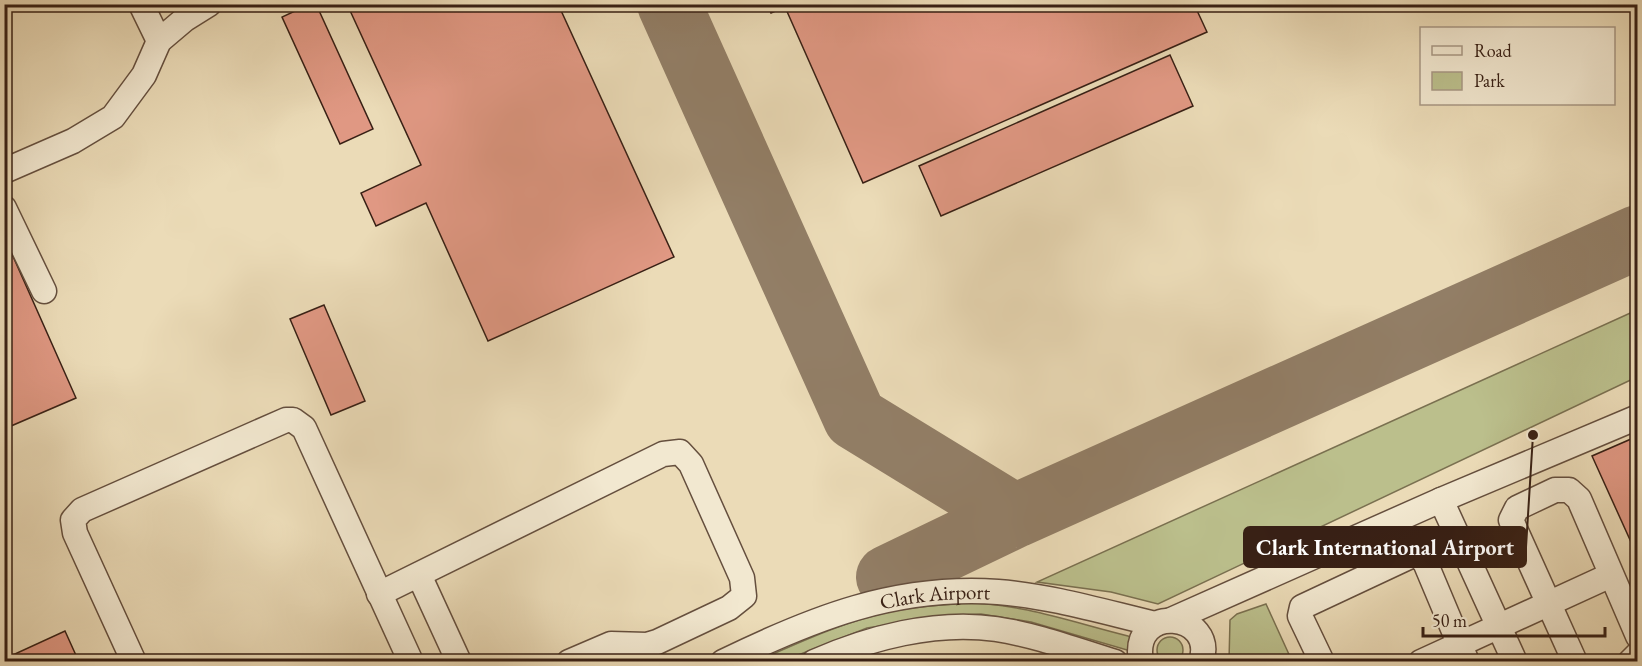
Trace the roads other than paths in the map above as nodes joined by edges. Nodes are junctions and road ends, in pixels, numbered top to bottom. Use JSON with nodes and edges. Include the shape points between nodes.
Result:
{"nodes":[{"id":1,"x":141,"y":4,"type":"edge"},
{"id":2,"x":208,"y":4,"type":"edge"},
{"id":3,"x":159,"y":41,"type":"junction"},
{"id":4,"x":4,"y":171,"type":"edge"},
{"id":5,"x":4,"y":208,"type":"edge"},
{"id":6,"x":44,"y":291,"type":"dead end"},
{"id":7,"x":1638,"y":417,"type":"edge"},
{"id":8,"x":1441,"y":500,"type":"junction"},
{"id":9,"x":419,"y":575,"type":"junction"},
{"id":10,"x":1611,"y":575,"type":"junction"},
{"id":11,"x":379,"y":594,"type":"junction"},
{"id":12,"x":1547,"y":603,"type":"junction"},
{"id":13,"x":1163,"y":622,"type":"junction"},
{"id":14,"x":1500,"y":626,"type":"junction"},
{"id":15,"x":1638,"y":636,"type":"edge"},
{"id":16,"x":1463,"y":653,"type":"edge"},
{"id":17,"x":1638,"y":654,"type":"edge"},
{"id":18,"x":134,"y":662,"type":"edge"},
{"id":19,"x":411,"y":662,"type":"edge"},
{"id":20,"x":459,"y":662,"type":"edge"},
{"id":21,"x":569,"y":662,"type":"edge"},
{"id":22,"x":723,"y":662,"type":"edge"},
{"id":23,"x":814,"y":662,"type":"edge"},
{"id":24,"x":1115,"y":662,"type":"edge"},
{"id":25,"x":1141,"y":662,"type":"edge"},
{"id":26,"x":1201,"y":662,"type":"edge"},
{"id":27,"x":1322,"y":662,"type":"edge"},
{"id":28,"x":1421,"y":662,"type":"edge"},
{"id":29,"x":1515,"y":662,"type":"edge"},
{"id":30,"x":1575,"y":662,"type":"edge"},
{"id":31,"x":1630,"y":662,"type":"edge"}],
"edges":[{"from":1,"to":3,"type":"street"},
{"from":2,"to":3,"type":"street"},
{"from":3,"to":4,"type":"street","via":[[144,75],[113,117],[73,141]]},
{"from":5,"to":6,"type":"street"},
{"from":7,"to":8,"type":"street"},
{"from":8,"to":13,"type":"street"},
{"from":8,"to":14,"type":"street"},
{"from":9,"to":11,"type":"street"},
{"from":9,"to":20,"type":"street"},
{"from":9,"to":21,"type":"street","via":[[663,454],[680,452],[691,464],[742,578],[744,596],[729,608],[657,642],[611,644]]},
{"from":10,"to":12,"type":"street"},
{"from":10,"to":12,"type":"street","via":[[1575,493],[1555,490],[1522,504],[1513,513],[1513,527]]},
{"from":10,"to":15,"type":"street"},
{"from":11,"to":18,"type":"street","via":[[304,428],[286,420],[82,510],[73,520],[75,533]]},
{"from":11,"to":19,"type":"street"},
{"from":12,"to":14,"type":"street"},
{"from":12,"to":30,"type":"street"},
{"from":13,"to":22,"type":"street","name":"Clark Airport","via":[[999,592],[909,595],[814,620]]},
{"from":13,"to":25,"type":"street","via":[[1146,632],[1141,641]]},
{"from":13,"to":26,"type":"street","name":"Clark Airport","via":[[1180,621],[1196,631],[1203,648]]},
{"from":14,"to":16,"type":"street"},
{"from":14,"to":29,"type":"street"},
{"from":16,"to":27,"type":"street","via":[[1425,562],[1413,555],[1302,607],[1300,616]]},
{"from":16,"to":28,"type":"street"},
{"from":17,"to":31,"type":"street"},
{"from":23,"to":24,"type":"street","name":"Clark Airport","via":[[877,639],[961,627],[996,629]]}]}
